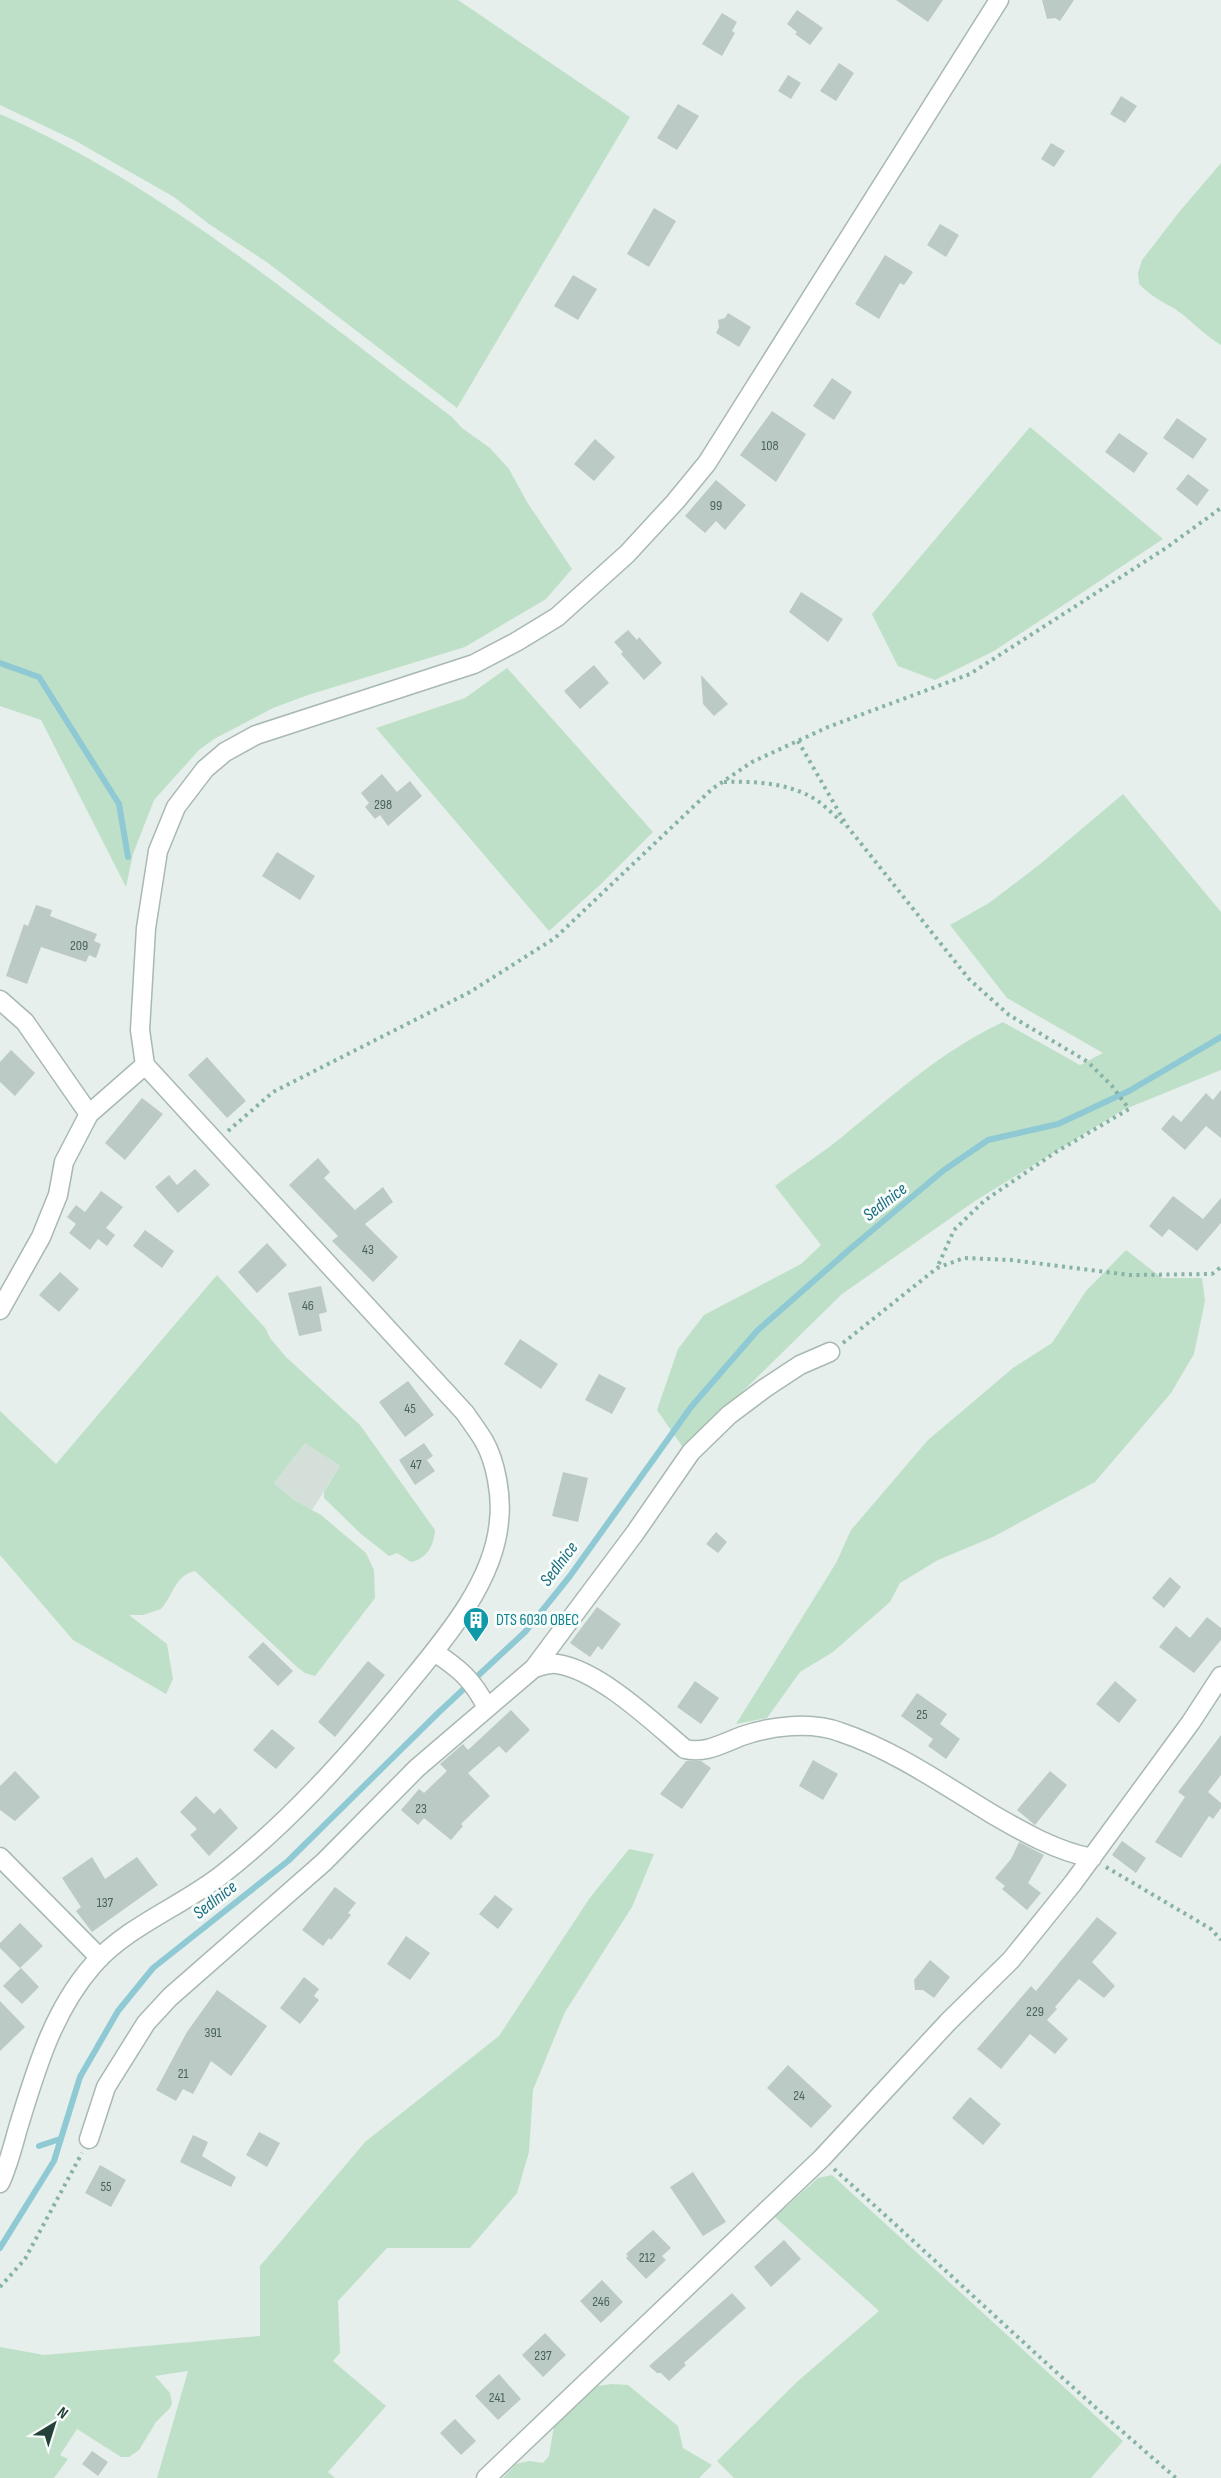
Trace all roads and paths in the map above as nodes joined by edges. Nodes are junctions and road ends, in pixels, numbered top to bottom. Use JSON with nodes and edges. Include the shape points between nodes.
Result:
{"nodes":[{"id":1,"x":999,"y":0,"type":"edge"},
{"id":2,"x":1221,"y":508,"type":"edge"},
{"id":3,"x":798,"y":741,"type":"junction"},
{"id":4,"x":723,"y":782,"type":"junction"},
{"id":5,"x":847,"y":826,"type":"junction"},
{"id":6,"x":0,"y":1000,"type":"edge"},
{"id":7,"x":145,"y":1065,"type":"junction"},
{"id":8,"x":90,"y":1114,"type":"junction"},
{"id":9,"x":217,"y":1142,"type":"junction"},
{"id":10,"x":1221,"y":1267,"type":"edge"},
{"id":11,"x":937,"y":1268,"type":"junction"},
{"id":12,"x":0,"y":1310,"type":"edge"},
{"id":13,"x":830,"y":1352,"type":"joint"},
{"id":14,"x":434,"y":1652,"type":"junction"},
{"id":15,"x":534,"y":1668,"type":"junction"},
{"id":16,"x":1221,"y":1676,"type":"edge"},
{"id":17,"x":484,"y":1702,"type":"junction"},
{"id":18,"x":0,"y":1857,"type":"edge"},
{"id":19,"x":1092,"y":1858,"type":"junction"},
{"id":20,"x":1221,"y":1940,"type":"edge"},
{"id":21,"x":100,"y":1958,"type":"junction"},
{"id":22,"x":89,"y":2139,"type":"joint"},
{"id":23,"x":822,"y":2158,"type":"junction"},
{"id":24,"x":0,"y":2183,"type":"edge"},
{"id":25,"x":0,"y":2287,"type":"edge"},
{"id":26,"x":486,"y":2478,"type":"edge"},
{"id":27,"x":1176,"y":2478,"type":"edge"}],
"edges":[{"from":1,"to":7,"type":"street","via":[[707,463],[627,554],[557,617],[474,664],[256,735],[225,752],[205,769],[176,807],[158,851],[146,928],[140,1030]]},
{"from":2,"to":3,"type":"path","via":[[1166,548],[970,674]]},
{"from":3,"to":4,"type":"path","via":[[752,762]]},
{"from":3,"to":5,"type":"path"},
{"from":4,"to":5,"type":"path","via":[[758,781],[790,789],[817,801]]},
{"from":4,"to":9,"type":"path","via":[[555,938],[470,992],[273,1092]]},
{"from":5,"to":11,"type":"path","via":[[969,979],[1009,1015],[1088,1062],[1129,1108],[984,1201],[954,1230]]},
{"from":6,"to":8,"type":"street","via":[[25,1023]]},
{"from":7,"to":8,"type":"street"},
{"from":7,"to":9,"type":"street"},
{"from":8,"to":12,"type":"street","via":[[64,1162],[58,1195],[41,1237]]},
{"from":9,"to":14,"type":"street","via":[[458,1404],[491,1457],[500,1520],[493,1552],[466,1605]]},
{"from":10,"to":11,"type":"path","via":[[1212,1274],[1130,1275],[964,1258]]},
{"from":11,"to":13,"type":"path"},
{"from":13,"to":15,"type":"street","via":[[800,1365],[765,1388],[729,1414],[691,1452]]},
{"from":14,"to":17,"type":"street","via":[[460,1668]]},
{"from":14,"to":21,"type":"street","via":[[356,1747],[243,1858]]},
{"from":15,"to":17,"type":"street"},
{"from":15,"to":19,"type":"street","via":[[554,1663],[588,1675],[693,1751],[776,1729],[809,1726],[840,1731],[886,1751],[1021,1831],[1071,1854]]},
{"from":16,"to":19,"type":"street"},
{"from":17,"to":22,"type":"street","via":[[324,1862],[170,1996],[146,2023],[106,2088]]},
{"from":18,"to":21,"type":"street"},
{"from":19,"to":20,"type":"path","via":[[1211,1929]]},
{"from":19,"to":23,"type":"street","via":[[1011,1960]]},
{"from":21,"to":24,"type":"street","via":[[52,2029]]},
{"from":22,"to":25,"type":"path","via":[[25,2259]]},
{"from":23,"to":26,"type":"street"},
{"from":23,"to":27,"type":"path"}]}
